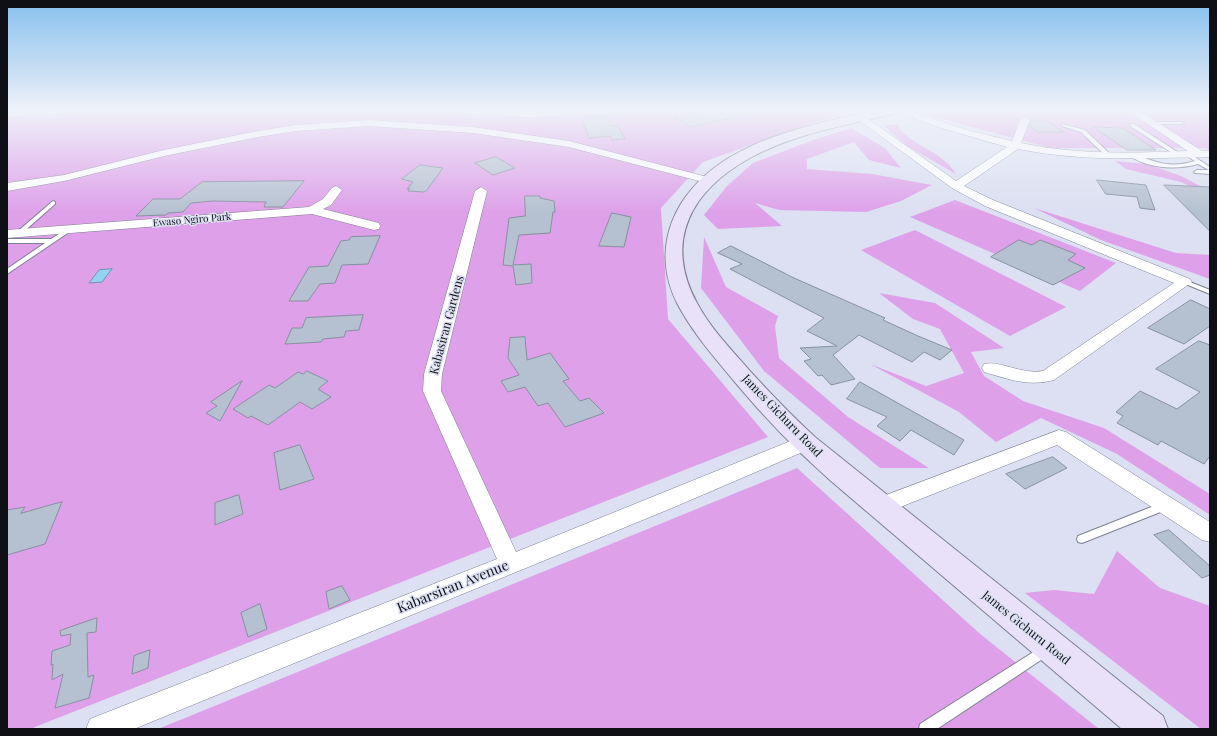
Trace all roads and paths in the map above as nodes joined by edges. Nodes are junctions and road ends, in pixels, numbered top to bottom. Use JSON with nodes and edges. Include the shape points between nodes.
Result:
{"nodes":[{"id":1,"x":208,"y":144,"type":"edge"},
{"id":2,"x":570,"y":144,"type":"edge"},
{"id":3,"x":772,"y":144,"type":"edge"},
{"id":4,"x":898,"y":144,"type":"edge"},
{"id":5,"x":1009,"y":144,"type":"edge"},
{"id":6,"x":1097,"y":144,"type":"edge"},
{"id":7,"x":1166,"y":144,"type":"edge"},
{"id":8,"x":1184,"y":144,"type":"edge"},
{"id":9,"x":1015,"y":146,"type":"junction"},
{"id":10,"x":1183,"y":154,"type":"junction"},
{"id":11,"x":1109,"y":156,"type":"junction"},
{"id":12,"x":1132,"y":156,"type":"junction"},
{"id":13,"x":1203,"y":157,"type":"edge"},
{"id":14,"x":1210,"y":171,"type":"edge"},
{"id":15,"x":1197,"y":172,"type":"dead end"},
{"id":16,"x":707,"y":180,"type":"junction"},
{"id":17,"x":956,"y":186,"type":"junction"},
{"id":18,"x":7,"y":187,"type":"edge"},
{"id":19,"x":336,"y":190,"type":"dead end"},
{"id":20,"x":481,"y":191,"type":"dead end"},
{"id":21,"x":53,"y":203,"type":"dead end"},
{"id":22,"x":312,"y":210,"type":"junction"},
{"id":23,"x":374,"y":226,"type":"dead end"},
{"id":24,"x":70,"y":229,"type":"junction"},
{"id":25,"x":13,"y":234,"type":"edge"},
{"id":26,"x":7,"y":241,"type":"edge"},
{"id":27,"x":52,"y":241,"type":"junction"},
{"id":28,"x":7,"y":272,"type":"edge"},
{"id":29,"x":1185,"y":282,"type":"junction"},
{"id":30,"x":1210,"y":292,"type":"edge"},
{"id":31,"x":990,"y":368,"type":"dead end"},
{"id":32,"x":805,"y":443,"type":"junction"},
{"id":33,"x":1167,"y":505,"type":"junction"},
{"id":34,"x":880,"y":506,"type":"junction"},
{"id":35,"x":1210,"y":533,"type":"edge"},
{"id":36,"x":1082,"y":539,"type":"dead end"},
{"id":37,"x":510,"y":564,"type":"junction"},
{"id":38,"x":1050,"y":648,"type":"junction"},
{"id":39,"x":100,"y":729,"type":"edge"},
{"id":40,"x":925,"y":729,"type":"edge"},
{"id":41,"x":1150,"y":729,"type":"edge"}],
"edges":[{"from":1,"to":18,"type":"street","via":[[64,178]]},
{"from":2,"to":16,"type":"street"},
{"from":3,"to":16,"type":"main road","name":"James Gichuru Road","via":[[718,171]]},
{"from":4,"to":17,"type":"street"},
{"from":5,"to":9,"type":"street"},
{"from":6,"to":11,"type":"lane"},
{"from":7,"to":10,"type":"lane"},
{"from":8,"to":13,"type":"street"},
{"from":9,"to":11,"type":"street","via":[[1074,155]]},
{"from":9,"to":17,"type":"street"},
{"from":10,"to":12,"type":"street"},
{"from":10,"to":13,"type":"street"},
{"from":11,"to":12,"type":"street"},
{"from":12,"to":13,"type":"lane","via":[[1153,164],[1177,164]]},
{"from":13,"to":14,"type":"lane"},
{"from":14,"to":15,"type":"lane"},
{"from":16,"to":32,"type":"main road","name":"James Gichuru Road","via":[[682,213],[675,233],[674,254],[679,285],[711,340]]},
{"from":17,"to":29,"type":"street","via":[[989,203]]},
{"from":19,"to":22,"type":"street","via":[[327,202]]},
{"from":20,"to":37,"type":"street","name":"Kabasiran Gardens","via":[[433,374],[432,390]]},
{"from":21,"to":25,"type":"lane"},
{"from":22,"to":23,"type":"street","name":"Ewaso Ngiro Park"},
{"from":22,"to":24,"type":"street","name":"Ewaso Ngiro Park"},
{"from":24,"to":25,"type":"street","name":"Ewaso Ngiro Park"},
{"from":24,"to":27,"type":"lane"},
{"from":26,"to":27,"type":"lane"},
{"from":27,"to":28,"type":"lane"},
{"from":29,"to":30,"type":"lane"},
{"from":29,"to":31,"type":"street","via":[[1048,376],[1030,378]]},
{"from":32,"to":34,"type":"main road","name":"James Gichuru Road"},
{"from":32,"to":37,"type":"street","name":"Kabarsiran Avenue"},
{"from":33,"to":34,"type":"street","via":[[1059,436]]},
{"from":33,"to":35,"type":"street"},
{"from":33,"to":36,"type":"lane"},
{"from":34,"to":38,"type":"main road","name":"James Gichuru Road"},
{"from":37,"to":39,"type":"street","name":"Kabarsiran Avenue"},
{"from":38,"to":40,"type":"lane"},
{"from":38,"to":41,"type":"main road","name":"James Gichuru Road"}]}
